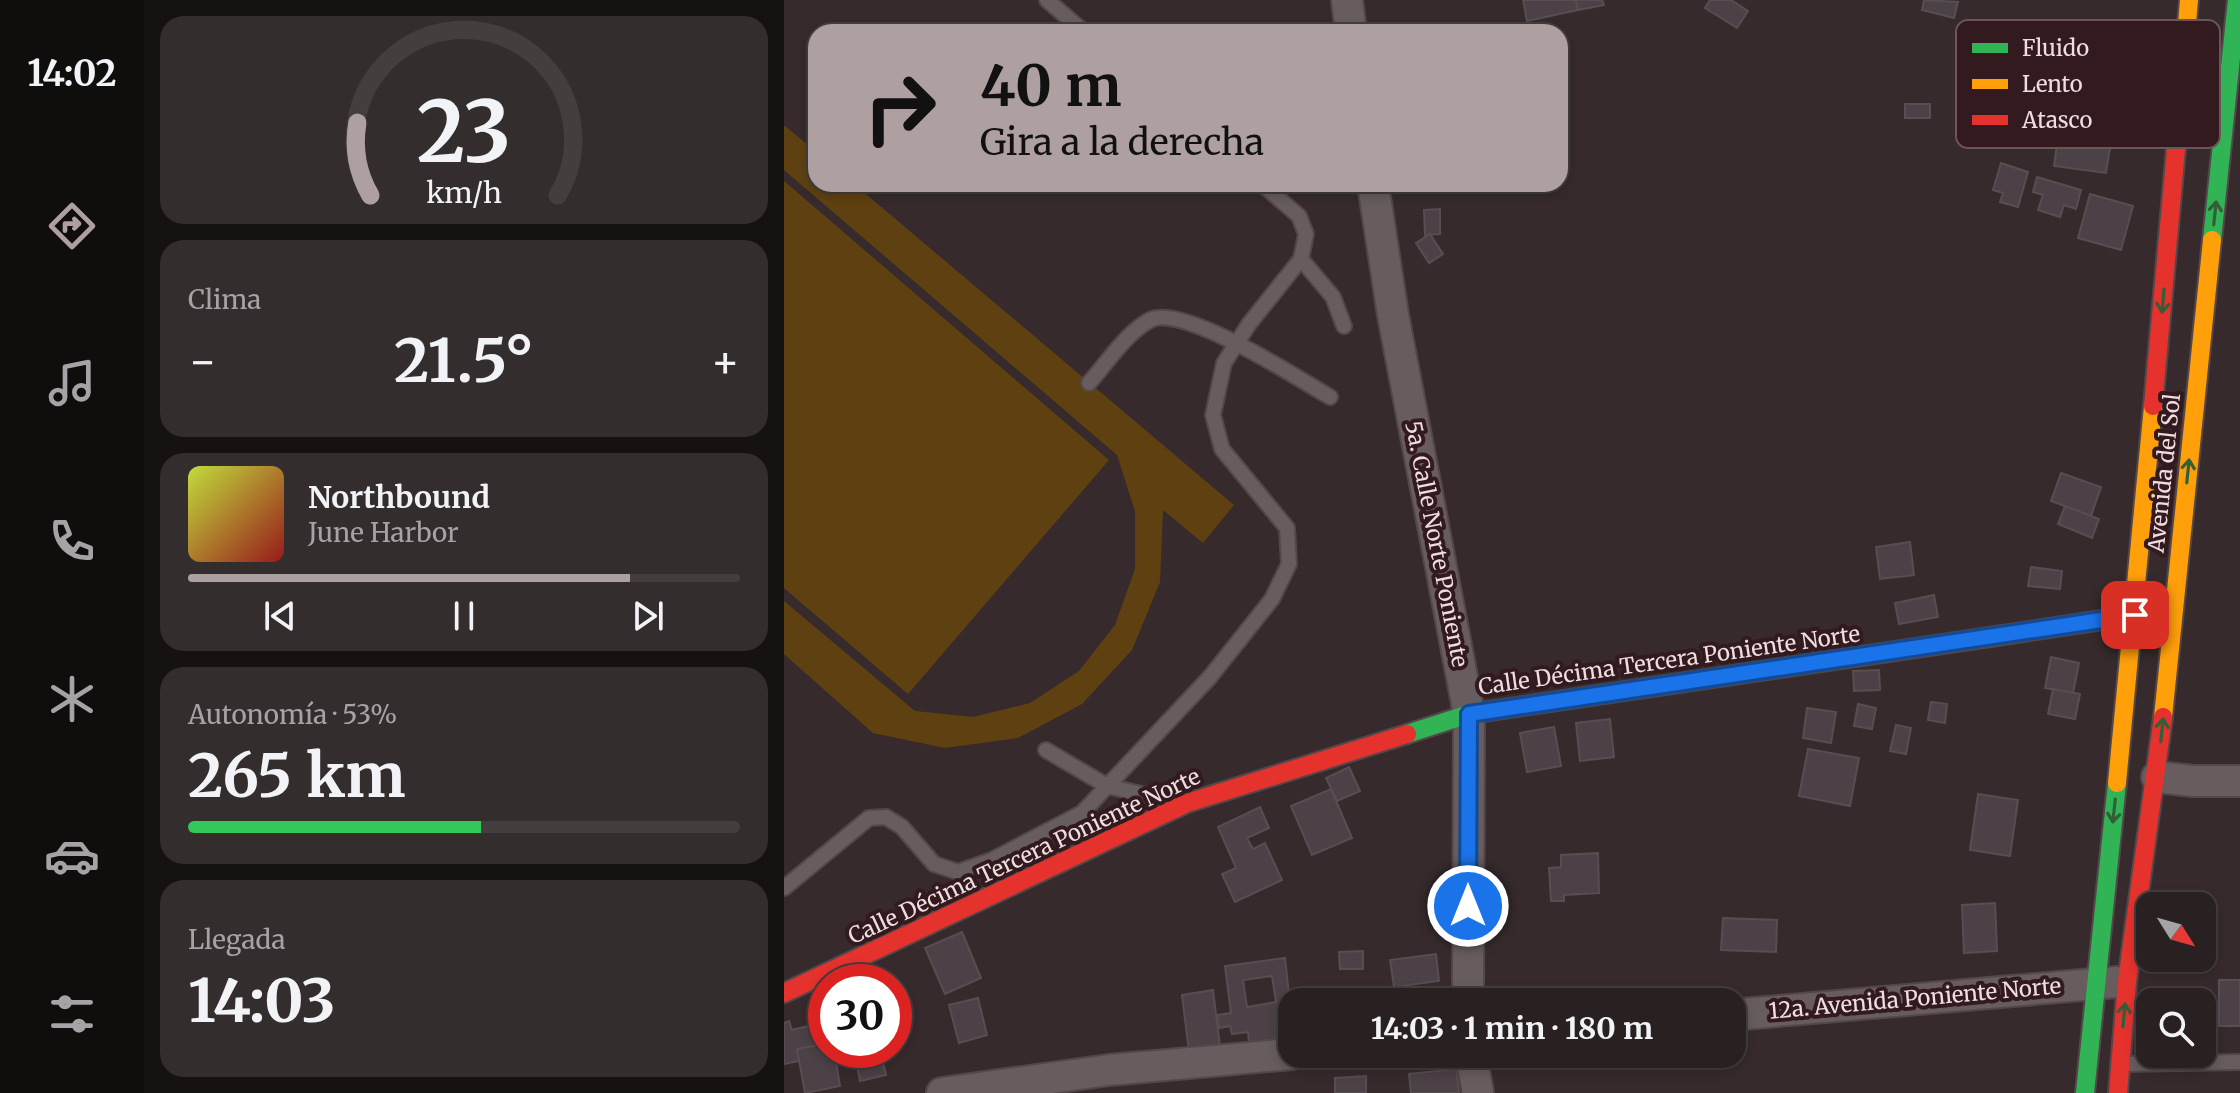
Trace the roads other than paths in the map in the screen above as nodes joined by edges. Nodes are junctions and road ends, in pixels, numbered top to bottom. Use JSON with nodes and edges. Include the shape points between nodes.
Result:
{"nodes":[{"id":1,"x":1047,"y":0,"type":"edge"},
{"id":2,"x":1347,"y":0,"type":"edge"},
{"id":3,"x":2189,"y":0,"type":"edge"},
{"id":4,"x":2237,"y":0,"type":"edge"},
{"id":5,"x":2187,"y":20,"type":"edge"},
{"id":6,"x":1075,"y":24,"type":"edge"},
{"id":7,"x":1350,"y":24,"type":"edge"},
{"id":8,"x":2176,"y":148,"type":"edge"},
{"id":9,"x":1271,"y":192,"type":"edge"},
{"id":10,"x":1374,"y":192,"type":"edge"},
{"id":11,"x":1301,"y":259,"type":"junction"},
{"id":12,"x":1344,"y":326,"type":"dead end"},
{"id":13,"x":1236,"y":344,"type":"junction"},
{"id":14,"x":1089,"y":383,"type":"dead end"},
{"id":15,"x":1330,"y":397,"type":"dead end"},
{"id":16,"x":2135,"y":615,"type":"junction"},
{"id":17,"x":1469,"y":714,"type":"junction"},
{"id":18,"x":1046,"y":750,"type":"dead end"},
{"id":19,"x":2157,"y":777,"type":"junction"},
{"id":20,"x":2240,"y":781,"type":"edge"},
{"id":21,"x":1107,"y":786,"type":"junction"},
{"id":22,"x":1187,"y":803,"type":"junction"},
{"id":23,"x":784,"y":888,"type":"edge"},
{"id":24,"x":2112,"y":982,"type":"junction"},
{"id":25,"x":1468,"y":988,"type":"edge"},
{"id":26,"x":784,"y":993,"type":"edge"},
{"id":27,"x":1746,"y":1014,"type":"edge"},
{"id":28,"x":1278,"y":1056,"type":"edge"},
{"id":29,"x":2240,"y":1062,"type":"edge"},
{"id":30,"x":2120,"y":1064,"type":"junction"},
{"id":31,"x":1474,"y":1068,"type":"edge"},
{"id":32,"x":1110,"y":1082,"type":"edge"},
{"id":33,"x":942,"y":1093,"type":"edge"},
{"id":34,"x":1478,"y":1093,"type":"edge"},
{"id":35,"x":2085,"y":1093,"type":"edge"},
{"id":36,"x":2118,"y":1093,"type":"edge"}],
"edges":[{"from":1,"to":6,"type":"lane"},
{"from":2,"to":7,"type":"street"},
{"from":3,"to":5,"type":"main road","name":"Avenida del Sol","one_way":true},
{"from":19,"to":4,"type":"main road","name":"Avenida del Sol","one_way":true},
{"from":8,"to":16,"type":"main road","name":"Avenida del Sol","one_way":true},
{"from":9,"to":11,"type":"lane","via":[[1299,216],[1306,234]]},
{"from":10,"to":17,"type":"street","name":"5a. Calle Norte Poniente"},
{"from":11,"to":12,"type":"lane","via":[[1333,297]]},
{"from":11,"to":13,"type":"lane"},
{"from":13,"to":14,"type":"lane","via":[[1191,323],[1152,319]]},
{"from":13,"to":15,"type":"lane"},
{"from":13,"to":21,"type":"lane","via":[[1224,363],[1213,415],[1222,449],[1287,528],[1289,564],[1272,599],[1210,677]]},
{"from":16,"to":17,"type":"main road","name":"Calle Décima Tercera Poniente Norte"},
{"from":16,"to":24,"type":"main road","name":"Avenida del Sol","one_way":true},
{"from":17,"to":22,"type":"main road","name":"Calle Décima Tercera Poniente Norte"},
{"from":17,"to":25,"type":"street","name":"5a. Calle Norte Poniente"},
{"from":18,"to":21,"type":"lane"},
{"from":19,"to":20,"type":"street"},
{"from":19,"to":24,"type":"main road","name":"Avenida del Sol"},
{"from":21,"to":22,"type":"lane"},
{"from":21,"to":23,"type":"lane","via":[[1082,813],[958,872],[934,864],[902,827],[886,817],[869,818]]},
{"from":22,"to":26,"type":"main road","name":"Calle Décima Tercera Poniente Norte"},
{"from":24,"to":27,"type":"street","name":"12a. Avenida Poniente Norte"},
{"from":30,"to":24,"type":"main road","name":"Avenida del Sol","one_way":true},
{"from":24,"to":35,"type":"main road","name":"Avenida del Sol"},
{"from":28,"to":32,"type":"street"},
{"from":29,"to":30,"type":"lane"},
{"from":30,"to":36,"type":"main road","name":"Avenida del Sol"},
{"from":31,"to":34,"type":"street"},
{"from":32,"to":33,"type":"street"}]}
